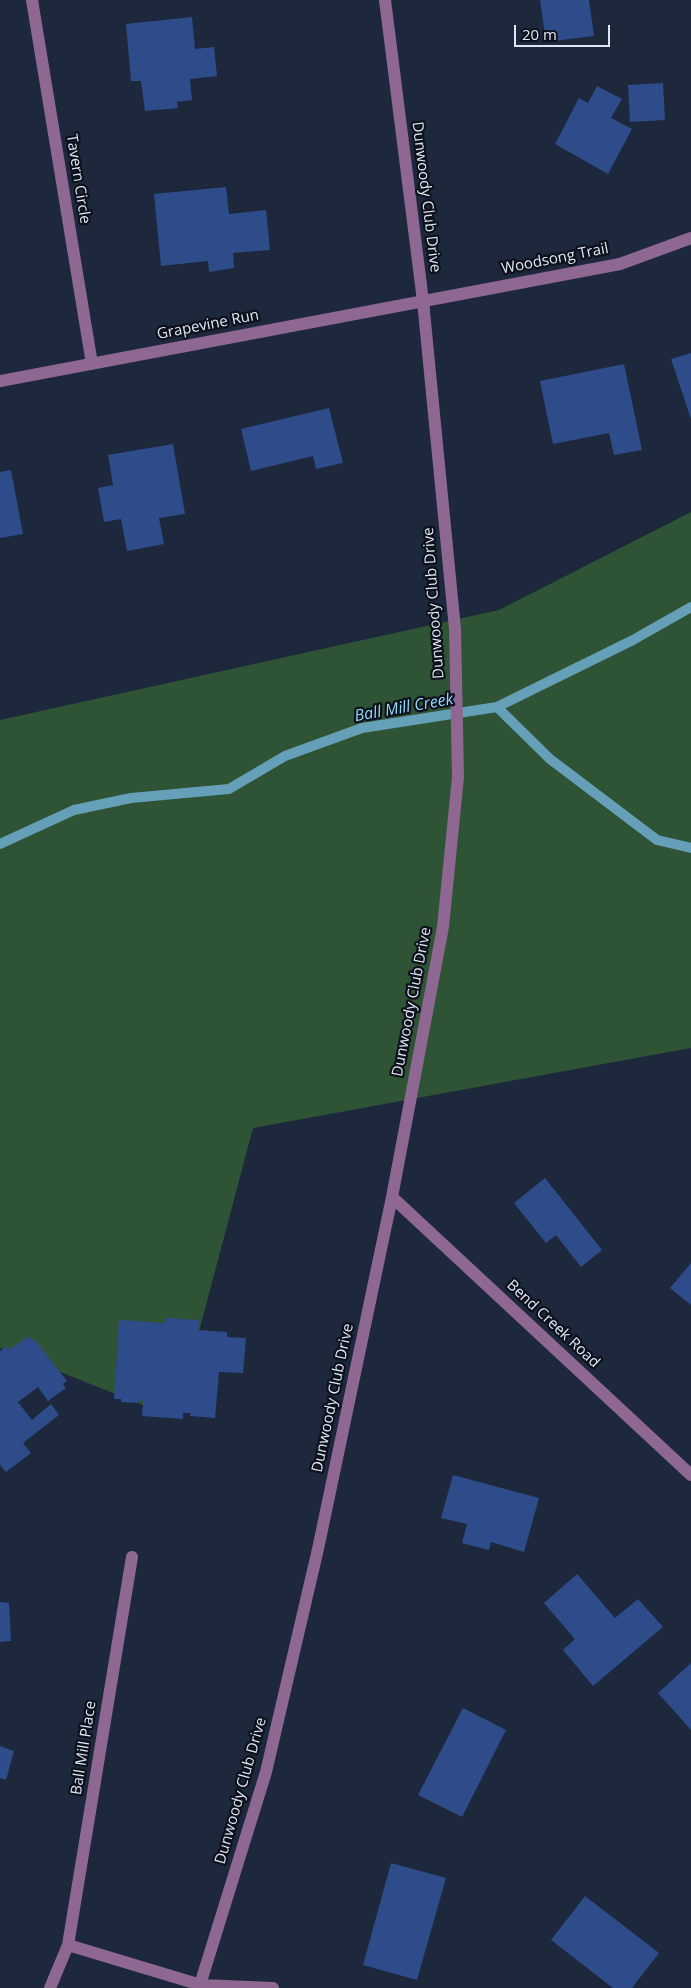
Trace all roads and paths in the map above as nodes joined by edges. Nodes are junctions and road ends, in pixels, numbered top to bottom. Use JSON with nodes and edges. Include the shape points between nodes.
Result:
{"nodes":[{"id":1,"x":32,"y":0,"type":"edge"},
{"id":2,"x":385,"y":0,"type":"edge"},
{"id":3,"x":691,"y":238,"type":"edge"},
{"id":4,"x":423,"y":301,"type":"junction"},
{"id":5,"x":92,"y":364,"type":"junction"},
{"id":6,"x":0,"y":381,"type":"edge"},
{"id":7,"x":392,"y":1197,"type":"junction"},
{"id":8,"x":691,"y":1475,"type":"edge"},
{"id":9,"x":132,"y":1557,"type":"dead end"},
{"id":10,"x":68,"y":1945,"type":"junction"},
{"id":11,"x":200,"y":1986,"type":"edge"},
{"id":12,"x":50,"y":1988,"type":"edge"},
{"id":13,"x":273,"y":1988,"type":"edge"}],
"edges":[{"from":1,"to":5,"type":"street","name":"Tavern Circle"},
{"from":2,"to":4,"type":"street","name":"Dunwoody Club Drive"},
{"from":3,"to":4,"type":"street","name":"Woodsong Trail","via":[[620,264]]},
{"from":4,"to":5,"type":"street","name":"Grapevine Run"},
{"from":4,"to":7,"type":"street","name":"Dunwoody Club Drive","via":[[455,629],[458,776],[443,928]]},
{"from":5,"to":6,"type":"street","name":"Grapevine Run"},
{"from":7,"to":8,"type":"street","name":"Bend Creek Road"},
{"from":7,"to":11,"type":"street","name":"Dunwoody Club Drive","via":[[318,1549],[266,1772]]},
{"from":9,"to":10,"type":"street","name":"Ball Mill Place"},
{"from":10,"to":11,"type":"street"},
{"from":10,"to":12,"type":"street","name":"Ball Mill Place"},
{"from":11,"to":13,"type":"street"}]}
